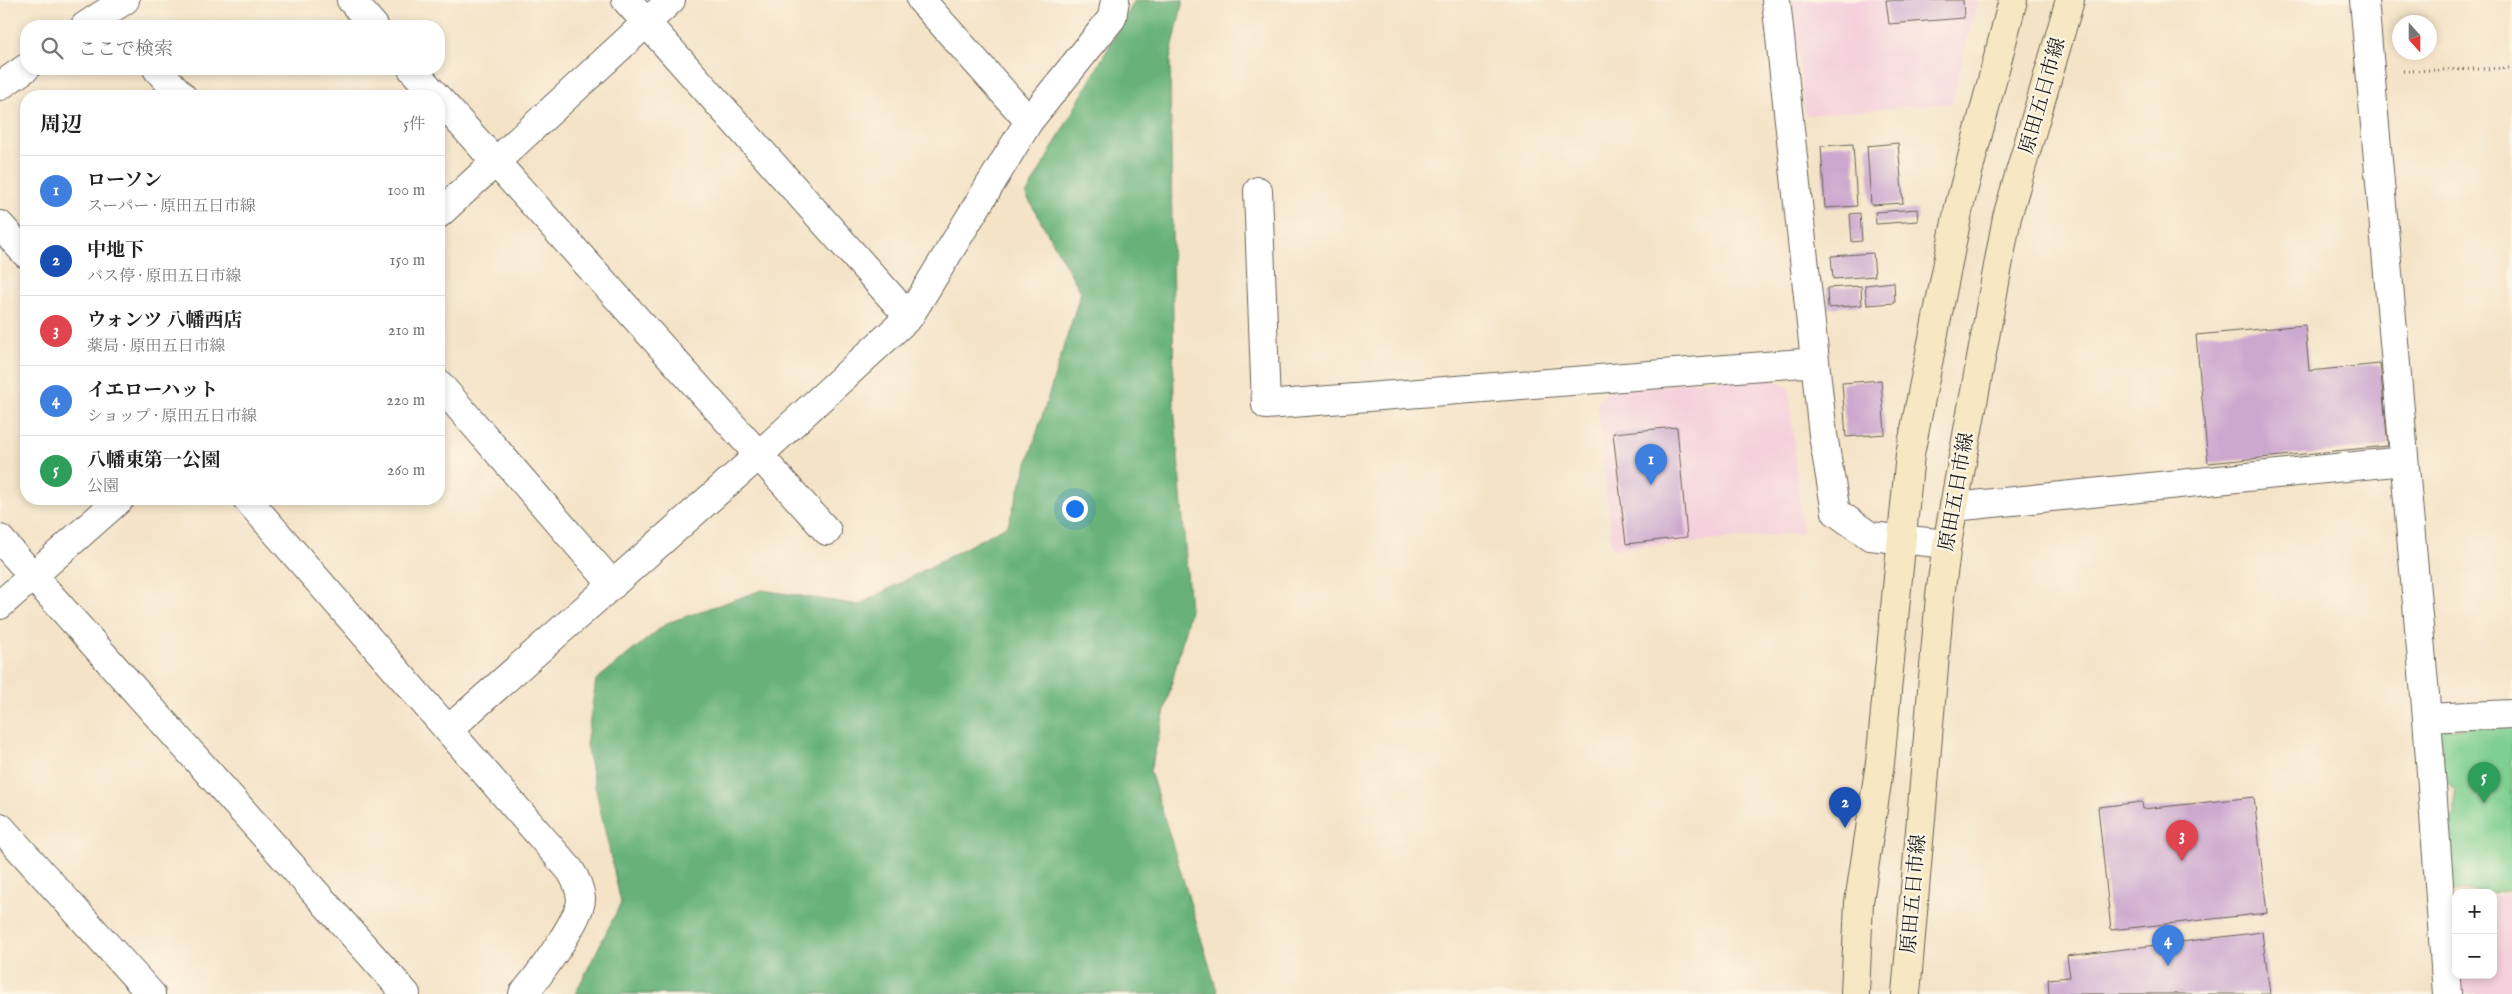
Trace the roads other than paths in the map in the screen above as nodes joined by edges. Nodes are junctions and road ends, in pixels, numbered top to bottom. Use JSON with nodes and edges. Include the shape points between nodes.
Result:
{"nodes":[{"id":1,"x":351,"y":0,"type":"edge"},
{"id":2,"x":626,"y":0,"type":"edge"},
{"id":3,"x":672,"y":0,"type":"edge"},
{"id":4,"x":921,"y":0,"type":"edge"},
{"id":5,"x":1116,"y":0,"type":"edge"},
{"id":6,"x":1776,"y":0,"type":"edge"},
{"id":7,"x":2012,"y":0,"type":"edge"},
{"id":8,"x":2070,"y":0,"type":"edge"},
{"id":9,"x":2364,"y":0,"type":"edge"},
{"id":10,"x":369,"y":20,"type":"edge"},
{"id":11,"x":646,"y":22,"type":"junction"},
{"id":12,"x":20,"y":72,"type":"edge"},
{"id":13,"x":163,"y":75,"type":"edge"},
{"id":14,"x":417,"y":75,"type":"edge"},
{"id":15,"x":0,"y":86,"type":"edge"},
{"id":16,"x":176,"y":90,"type":"edge"},
{"id":17,"x":431,"y":90,"type":"edge"},
{"id":18,"x":445,"y":106,"type":"edge"},
{"id":19,"x":1029,"y":121,"type":"junction"},
{"id":20,"x":496,"y":163,"type":"junction"},
{"id":21,"x":1258,"y":191,"type":"dead end"},
{"id":22,"x":445,"y":209,"type":"edge"},
{"id":23,"x":0,"y":225,"type":"edge"},
{"id":24,"x":20,"y":247,"type":"edge"},
{"id":25,"x":909,"y":316,"type":"junction"},
{"id":26,"x":1815,"y":362,"type":"junction"},
{"id":27,"x":445,"y":391,"type":"edge"},
{"id":28,"x":759,"y":454,"type":"junction"},
{"id":29,"x":2404,"y":461,"type":"junction"},
{"id":30,"x":113,"y":505,"type":"edge"},
{"id":31,"x":252,"y":505,"type":"edge"},
{"id":32,"x":1954,"y":507,"type":"junction"},
{"id":33,"x":827,"y":531,"type":"dead end"},
{"id":34,"x":0,"y":539,"type":"edge"},
{"id":35,"x":1900,"y":539,"type":"junction"},
{"id":36,"x":1947,"y":544,"type":"junction"},
{"id":37,"x":33,"y":576,"type":"junction"},
{"id":38,"x":613,"y":585,"type":"junction"},
{"id":39,"x":0,"y":605,"type":"edge"},
{"id":40,"x":2512,"y":714,"type":"edge"},
{"id":41,"x":2427,"y":718,"type":"junction"},
{"id":42,"x":448,"y":730,"type":"junction"},
{"id":43,"x":0,"y":827,"type":"edge"},
{"id":44,"x":151,"y":994,"type":"edge"},
{"id":45,"x":406,"y":994,"type":"edge"},
{"id":46,"x":523,"y":994,"type":"edge"},
{"id":47,"x":1855,"y":994,"type":"edge"},
{"id":48,"x":1906,"y":994,"type":"edge"},
{"id":49,"x":2447,"y":994,"type":"edge"}],
"edges":[{"from":1,"to":10,"type":"street"},
{"from":2,"to":11,"type":"street"},
{"from":3,"to":11,"type":"street"},
{"from":4,"to":19,"type":"street"},
{"from":5,"to":19,"type":"street","via":[[1112,18]]},
{"from":6,"to":26,"type":"street"},
{"from":7,"to":35,"type":"main road","via":[[1958,207],[1910,454]]},
{"from":8,"to":32,"type":"main road","name":"原田五日市線","via":[[2007,216]]},
{"from":9,"to":29,"type":"street"},
{"from":11,"to":20,"type":"street"},
{"from":11,"to":25,"type":"street"},
{"from":12,"to":15,"type":"street"},
{"from":13,"to":16,"type":"street"},
{"from":14,"to":17,"type":"street"},
{"from":18,"to":20,"type":"street"},
{"from":19,"to":25,"type":"street"},
{"from":20,"to":22,"type":"street"},
{"from":20,"to":28,"type":"street"},
{"from":21,"to":26,"type":"street","via":[[1266,405]]},
{"from":23,"to":24,"type":"street"},
{"from":25,"to":28,"type":"street"},
{"from":26,"to":35,"type":"street","via":[[1836,512],[1870,536]]},
{"from":27,"to":38,"type":"street"},
{"from":28,"to":33,"type":"street"},
{"from":28,"to":38,"type":"street"},
{"from":29,"to":32,"type":"street"},
{"from":29,"to":41,"type":"street"},
{"from":30,"to":37,"type":"street"},
{"from":31,"to":42,"type":"street"},
{"from":32,"to":36,"type":"main road","name":"原田五日市線"},
{"from":34,"to":37,"type":"street"},
{"from":35,"to":36,"type":"street"},
{"from":35,"to":47,"type":"main road","via":[[1880,763],[1859,902]]},
{"from":36,"to":48,"type":"main road","name":"原田五日市線"},
{"from":37,"to":39,"type":"street"},
{"from":37,"to":45,"type":"street"},
{"from":38,"to":42,"type":"street"},
{"from":40,"to":41,"type":"street"},
{"from":41,"to":49,"type":"street"},
{"from":42,"to":46,"type":"street","via":[[577,882],[581,901],[574,918],[538,978]]},
{"from":43,"to":44,"type":"street"}]}
